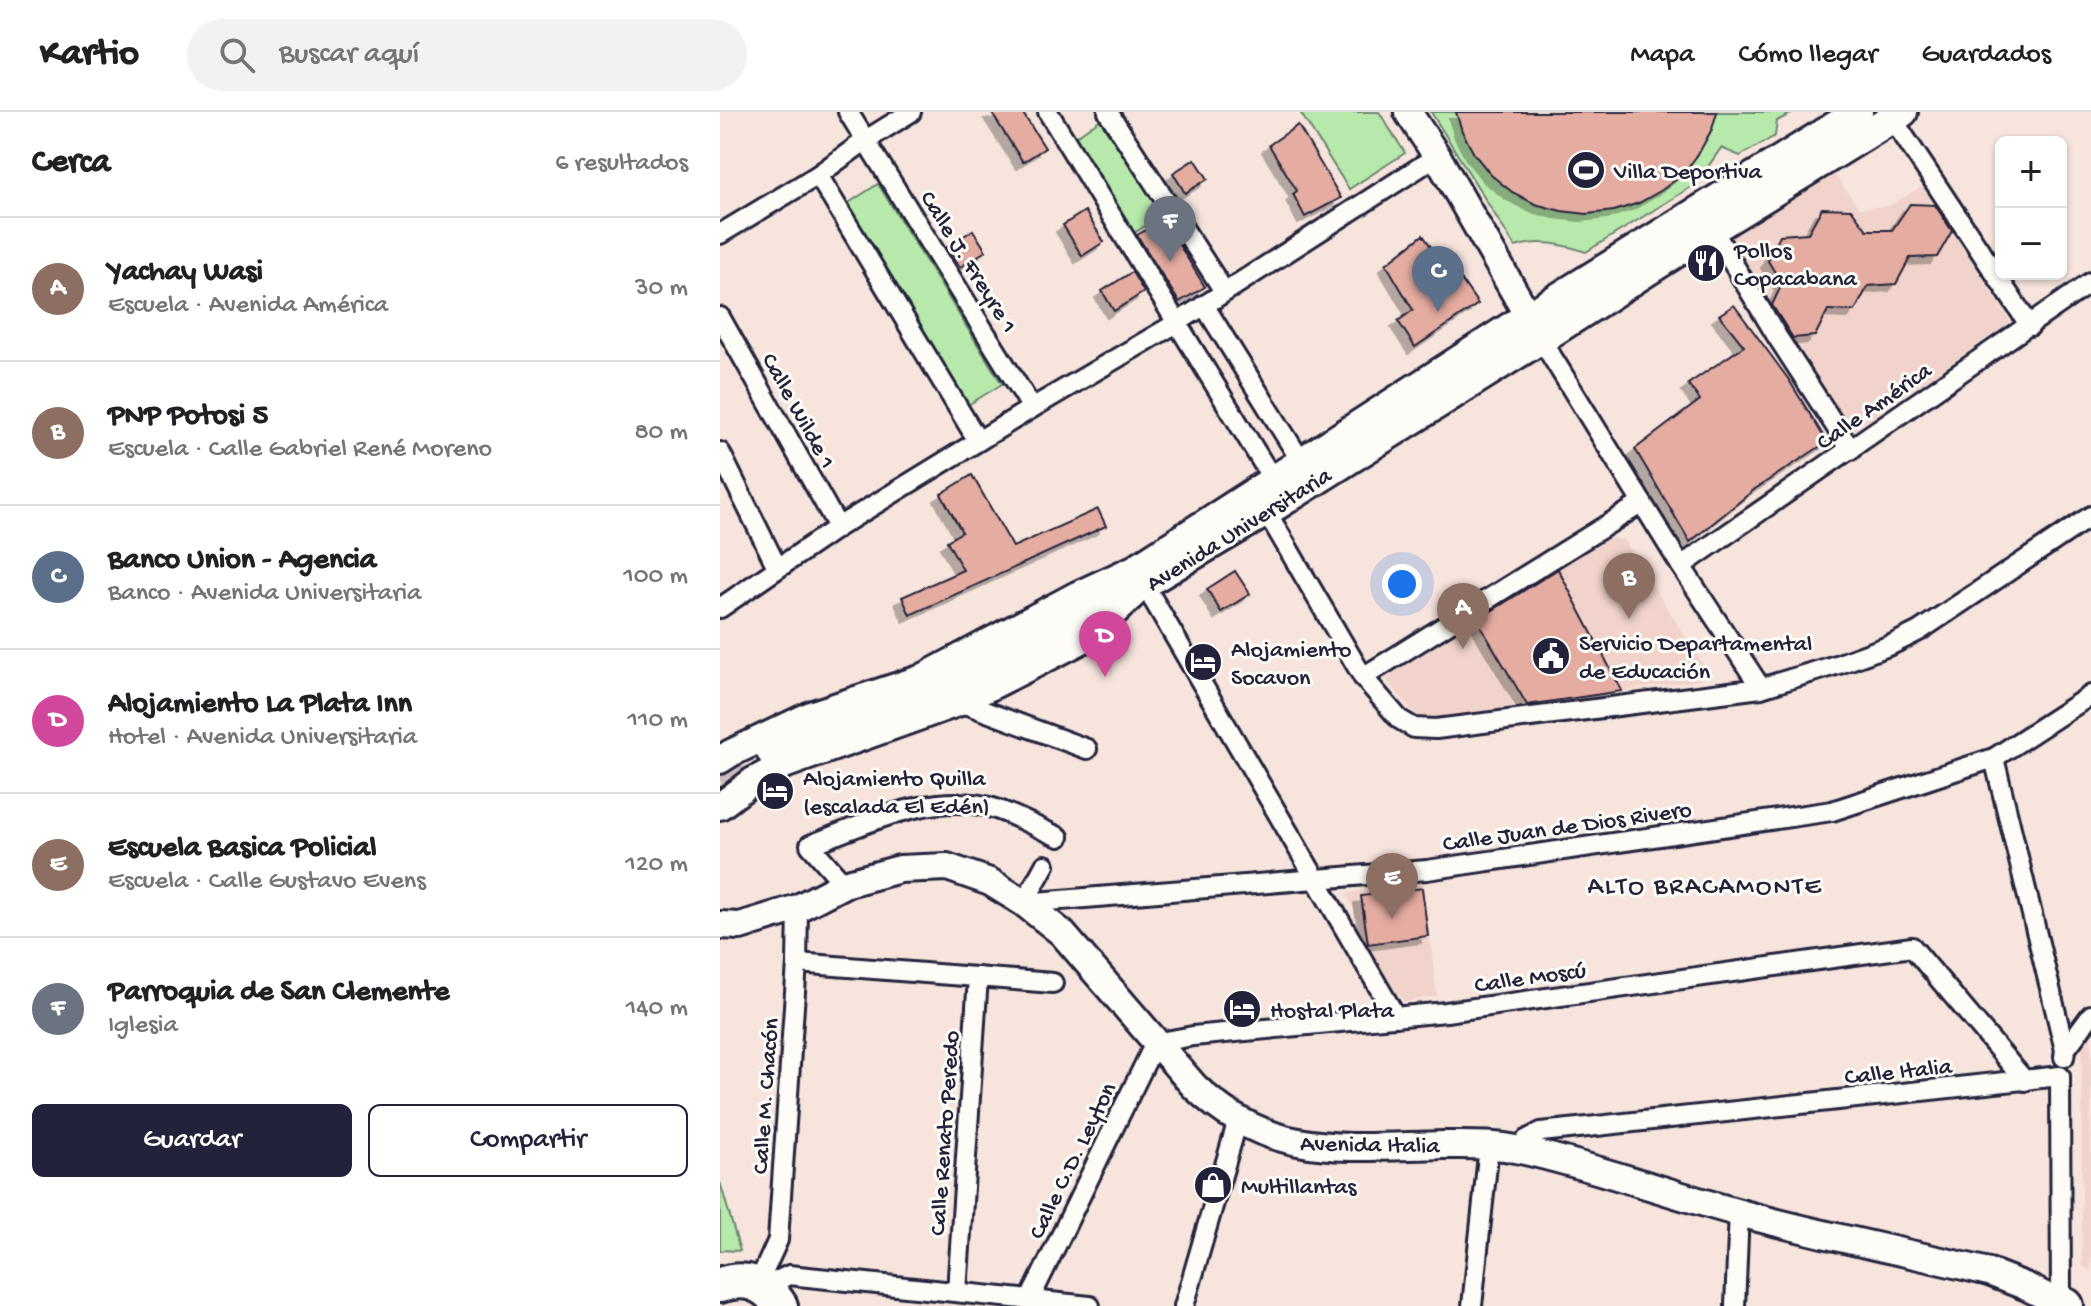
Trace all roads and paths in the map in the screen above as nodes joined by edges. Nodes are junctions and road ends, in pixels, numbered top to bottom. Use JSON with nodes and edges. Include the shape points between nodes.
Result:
{"nodes":[{"id":1,"x":848,"y":112,"type":"edge"},
{"id":2,"x":911,"y":112,"type":"edge"},
{"id":3,"x":1048,"y":112,"type":"edge"},
{"id":4,"x":1108,"y":112,"type":"edge"},
{"id":5,"x":1408,"y":112,"type":"edge"},
{"id":6,"x":1858,"y":112,"type":"edge"},
{"id":7,"x":1894,"y":114,"type":"edge"},
{"id":8,"x":866,"y":140,"type":"junction"},
{"id":9,"x":1437,"y":156,"type":"junction"},
{"id":10,"x":818,"y":175,"type":"junction"},
{"id":11,"x":1706,"y":219,"type":"junction"},
{"id":12,"x":720,"y":234,"type":"edge"},
{"id":13,"x":2091,"y":282,"type":"edge"},
{"id":14,"x":1224,"y":291,"type":"junction"},
{"id":15,"x":1204,"y":305,"type":"junction"},
{"id":16,"x":720,"y":317,"type":"edge"},
{"id":17,"x":1175,"y":324,"type":"junction"},
{"id":18,"x":2030,"y":326,"type":"junction"},
{"id":19,"x":1535,"y":327,"type":"junction"},
{"id":20,"x":1032,"y":408,"type":"junction"},
{"id":21,"x":978,"y":441,"type":"junction"},
{"id":22,"x":1851,"y":450,"type":"junction"},
{"id":23,"x":720,"y":452,"type":"edge"},
{"id":24,"x":1308,"y":472,"type":"junction"},
{"id":25,"x":1270,"y":496,"type":"junction"},
{"id":26,"x":1642,"y":503,"type":"junction"},
{"id":27,"x":2091,"y":516,"type":"edge"},
{"id":28,"x":838,"y":527,"type":"junction"},
{"id":29,"x":1681,"y":566,"type":"junction"},
{"id":30,"x":777,"y":567,"type":"junction"},
{"id":31,"x":1141,"y":576,"type":"junction"},
{"id":32,"x":720,"y":608,"type":"edge"},
{"id":33,"x":1363,"y":677,"type":"junction"},
{"id":34,"x":1761,"y":688,"type":"junction"},
{"id":35,"x":2091,"y":695,"type":"edge"},
{"id":36,"x":960,"y":702,"type":"junction"},
{"id":37,"x":1087,"y":749,"type":"dead end"},
{"id":38,"x":724,"y":750,"type":"edge"},
{"id":39,"x":771,"y":752,"type":"tunnel mouth"},
{"id":40,"x":1994,"y":758,"type":"junction"},
{"id":41,"x":753,"y":781,"type":"junction"},
{"id":42,"x":720,"y":806,"type":"edge"},
{"id":43,"x":1059,"y":837,"type":"dead end"},
{"id":44,"x":1045,"y":865,"type":"dead end"},
{"id":45,"x":1316,"y":879,"type":"junction"},
{"id":46,"x":844,"y":884,"type":"junction"},
{"id":47,"x":1024,"y":903,"type":"junction"},
{"id":48,"x":798,"y":908,"type":"junction"},
{"id":49,"x":720,"y":925,"type":"edge"},
{"id":50,"x":797,"y":963,"type":"junction"},
{"id":51,"x":978,"y":977,"type":"junction"},
{"id":52,"x":1053,"y":983,"type":"dead end"},
{"id":53,"x":2091,"y":1015,"type":"edge"},
{"id":54,"x":1396,"y":1017,"type":"junction"},
{"id":55,"x":1155,"y":1043,"type":"junction"},
{"id":56,"x":2065,"y":1050,"type":"junction"},
{"id":57,"x":2060,"y":1076,"type":"junction"},
{"id":58,"x":2025,"y":1081,"type":"junction"},
{"id":59,"x":1238,"y":1120,"type":"junction"},
{"id":60,"x":1478,"y":1145,"type":"junction"},
{"id":61,"x":1519,"y":1149,"type":"junction"},
{"id":62,"x":1739,"y":1212,"type":"junction"},
{"id":63,"x":721,"y":1284,"type":"edge"},
{"id":64,"x":767,"y":1292,"type":"edge"},
{"id":65,"x":957,"y":1292,"type":"junction"},
{"id":66,"x":1030,"y":1299,"type":"junction"},
{"id":67,"x":2063,"y":1305,"type":"edge"},
{"id":68,"x":1090,"y":1306,"type":"edge"},
{"id":69,"x":1184,"y":1306,"type":"edge"},
{"id":70,"x":1472,"y":1306,"type":"edge"},
{"id":71,"x":1735,"y":1306,"type":"edge"}],
"edges":[{"from":1,"to":8,"type":"street","name":"Calle J. Freyre 1"},
{"from":2,"to":8,"type":"street"},
{"from":3,"to":17,"type":"street"},
{"from":4,"to":14,"type":"street"},
{"from":5,"to":9,"type":"main road"},
{"from":6,"to":11,"type":"main road","name":"Avenida Universitaria"},
{"from":7,"to":11,"type":"main road","name":"Avenida Universitaria"},
{"from":7,"to":18,"type":"street"},
{"from":8,"to":10,"type":"street"},
{"from":8,"to":20,"type":"street","name":"Calle J. Freyre 1"},
{"from":9,"to":14,"type":"street"},
{"from":9,"to":19,"type":"main road"},
{"from":10,"to":12,"type":"street"},
{"from":10,"to":21,"type":"street"},
{"from":11,"to":19,"type":"main road","name":"Avenida Universitaria"},
{"from":11,"to":22,"type":"street"},
{"from":13,"to":18,"type":"street","name":"Calle América"},
{"from":14,"to":15,"type":"street"},
{"from":15,"to":17,"type":"street"},
{"from":15,"to":24,"type":"street"},
{"from":16,"to":28,"type":"street","name":"Calle Wilde 1"},
{"from":17,"to":20,"type":"street"},
{"from":17,"to":25,"type":"street"},
{"from":18,"to":22,"type":"street","name":"Calle América"},
{"from":19,"to":24,"type":"main road","name":"Avenida Universitaria"},
{"from":19,"to":26,"type":"street"},
{"from":20,"to":21,"type":"street"},
{"from":21,"to":28,"type":"street"},
{"from":22,"to":29,"type":"street","name":"Calle América"},
{"from":23,"to":30,"type":"street"},
{"from":24,"to":25,"type":"main road","name":"Avenida Universitaria"},
{"from":25,"to":31,"type":"main road","name":"Avenida Universitaria"},
{"from":25,"to":33,"type":"street"},
{"from":26,"to":29,"type":"street"},
{"from":26,"to":33,"type":"street"},
{"from":27,"to":34,"type":"street","via":[[1919,631]]},
{"from":28,"to":30,"type":"street"},
{"from":29,"to":34,"type":"street"},
{"from":30,"to":32,"type":"street"},
{"from":31,"to":36,"type":"main road","name":"Avenida Universitaria","via":[[1088,637]]},
{"from":31,"to":38,"type":"main road","name":"Avenida Universitaria","via":[[1077,595],[920,679]]},
{"from":31,"to":39,"type":"main road","via":[[937,691]]},
{"from":31,"to":45,"type":"street"},
{"from":33,"to":34,"type":"street","via":[[1399,719],[1414,728],[1436,729]]},
{"from":35,"to":40,"type":"street","name":"Calle Juan de Dios Rivero"},
{"from":36,"to":37,"type":"street"},
{"from":36,"to":41,"type":"main road","name":"Avenida Universitaria"},
{"from":38,"to":41,"type":"main road"},
{"from":40,"to":45,"type":"street","name":"Calle Juan de Dios Rivero","via":[[1832,811],[1427,870]]},
{"from":40,"to":56,"type":"street"},
{"from":41,"to":42,"type":"main road","name":"Avenida Universitaria"},
{"from":43,"to":46,"type":"street","via":[[994,809],[925,806],[810,845]]},
{"from":44,"to":47,"type":"street"},
{"from":45,"to":47,"type":"street","name":"Calle Juan de Dios Rivero"},
{"from":45,"to":54,"type":"street"},
{"from":46,"to":47,"type":"main road","name":"Avenida Italia","via":[[900,869],[947,867],[990,882]]},
{"from":46,"to":48,"type":"main road","name":"Avenida Italia"},
{"from":47,"to":55,"type":"main road","name":"Avenida Italia","via":[[1062,933]]},
{"from":48,"to":49,"type":"main road","name":"Avenida Italia","via":[[740,926]]},
{"from":48,"to":50,"type":"street","name":"Calle M. Chacón"},
{"from":50,"to":51,"type":"street"},
{"from":50,"to":64,"type":"street","name":"Calle M. Chacón","via":[[778,1240]]},
{"from":51,"to":52,"type":"street"},
{"from":51,"to":65,"type":"street","name":"Calle Renato Peredo"},
{"from":53,"to":56,"type":"street"},
{"from":54,"to":55,"type":"street","name":"Calle Moscú"},
{"from":54,"to":58,"type":"street","name":"Calle Moscú","via":[[1912,947]]},
{"from":55,"to":59,"type":"main road","name":"Avenida Italia","via":[[1211,1103]]},
{"from":55,"to":66,"type":"street","name":"Calle C.D. Leyton"},
{"from":56,"to":57,"type":"street"},
{"from":57,"to":58,"type":"street","name":"Calle Italia"},
{"from":57,"to":67,"type":"street"},
{"from":58,"to":61,"type":"street","name":"Calle Italia","via":[[1541,1132]]},
{"from":59,"to":60,"type":"main road","name":"Avenida Italia","via":[[1303,1145]]},
{"from":59,"to":69,"type":"street"},
{"from":60,"to":61,"type":"main road","name":"Avenida Italia"},
{"from":60,"to":70,"type":"street"},
{"from":61,"to":62,"type":"main road","name":"Avenida Italia"},
{"from":62,"to":67,"type":"main road","name":"Avenida Italia","via":[[1989,1272]]},
{"from":62,"to":71,"type":"street"},
{"from":63,"to":64,"type":"highway","via":[[745,1281]]},
{"from":64,"to":65,"type":"street","via":[[789,1275]]},
{"from":65,"to":66,"type":"street"},
{"from":66,"to":68,"type":"street"}]}
